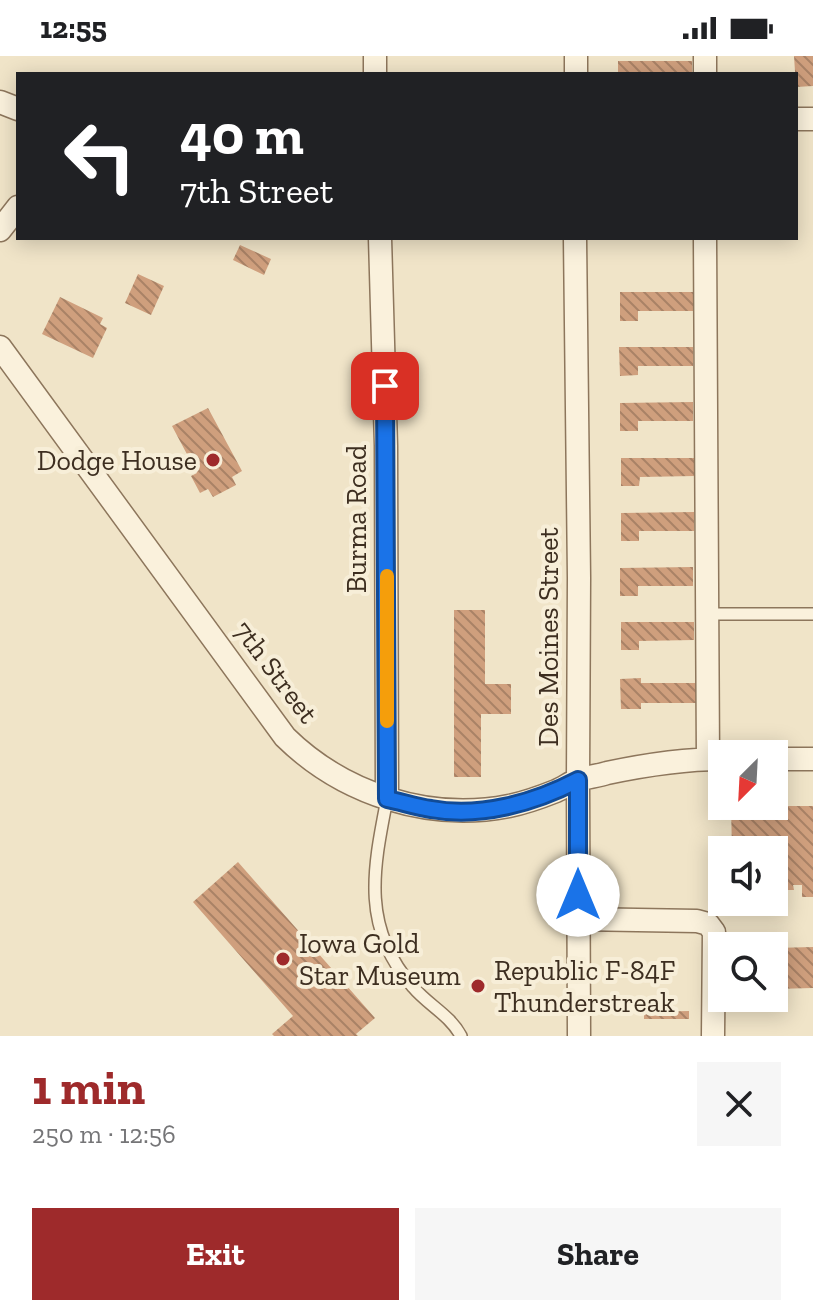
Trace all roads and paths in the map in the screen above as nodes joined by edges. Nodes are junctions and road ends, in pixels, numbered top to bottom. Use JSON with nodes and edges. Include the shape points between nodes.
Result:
{"nodes":[{"id":1,"x":16,"y":210,"type":"edge"},
{"id":2,"x":0,"y":230,"type":"edge"},
{"id":3,"x":380,"y":240,"type":"edge"},
{"id":4,"x":575,"y":240,"type":"edge"},
{"id":5,"x":705,"y":240,"type":"edge"},
{"id":6,"x":0,"y":347,"type":"edge"},
{"id":7,"x":707,"y":614,"type":"junction"},
{"id":8,"x":813,"y":614,"type":"edge"},
{"id":9,"x":714,"y":740,"type":"edge"},
{"id":10,"x":788,"y":759,"type":"edge"},
{"id":11,"x":813,"y":759,"type":"edge"},
{"id":12,"x":708,"y":760,"type":"edge"},
{"id":13,"x":578,"y":780,"type":"junction"},
{"id":14,"x":387,"y":799,"type":"junction"},
{"id":15,"x":578,"y":919,"type":"junction"},
{"id":16,"x":461,"y":1036,"type":"edge"},
{"id":17,"x":579,"y":1036,"type":"edge"},
{"id":18,"x":713,"y":1036,"type":"edge"}],
"edges":[{"from":1,"to":2,"type":"street"},
{"from":3,"to":14,"type":"street","name":"Burma Road"},
{"from":4,"to":13,"type":"street","name":"Des Moines Street"},
{"from":5,"to":7,"type":"street"},
{"from":6,"to":14,"type":"street","name":"7th Street","via":[[285,737],[304,756],[353,786]]},
{"from":7,"to":8,"type":"lane"},
{"from":7,"to":9,"type":"street"},
{"from":10,"to":11,"type":"street"},
{"from":12,"to":13,"type":"street","name":"7th Street","via":[[647,765]]},
{"from":13,"to":14,"type":"street","name":"7th Street","via":[[510,806],[460,812]]},
{"from":13,"to":15,"type":"street","name":"Des Moines Street"},
{"from":14,"to":16,"type":"lane","via":[[376,851],[376,916],[398,969]]},
{"from":15,"to":17,"type":"street","name":"Des Moines Street"},
{"from":15,"to":18,"type":"street","via":[[708,924],[714,932]]}]}
